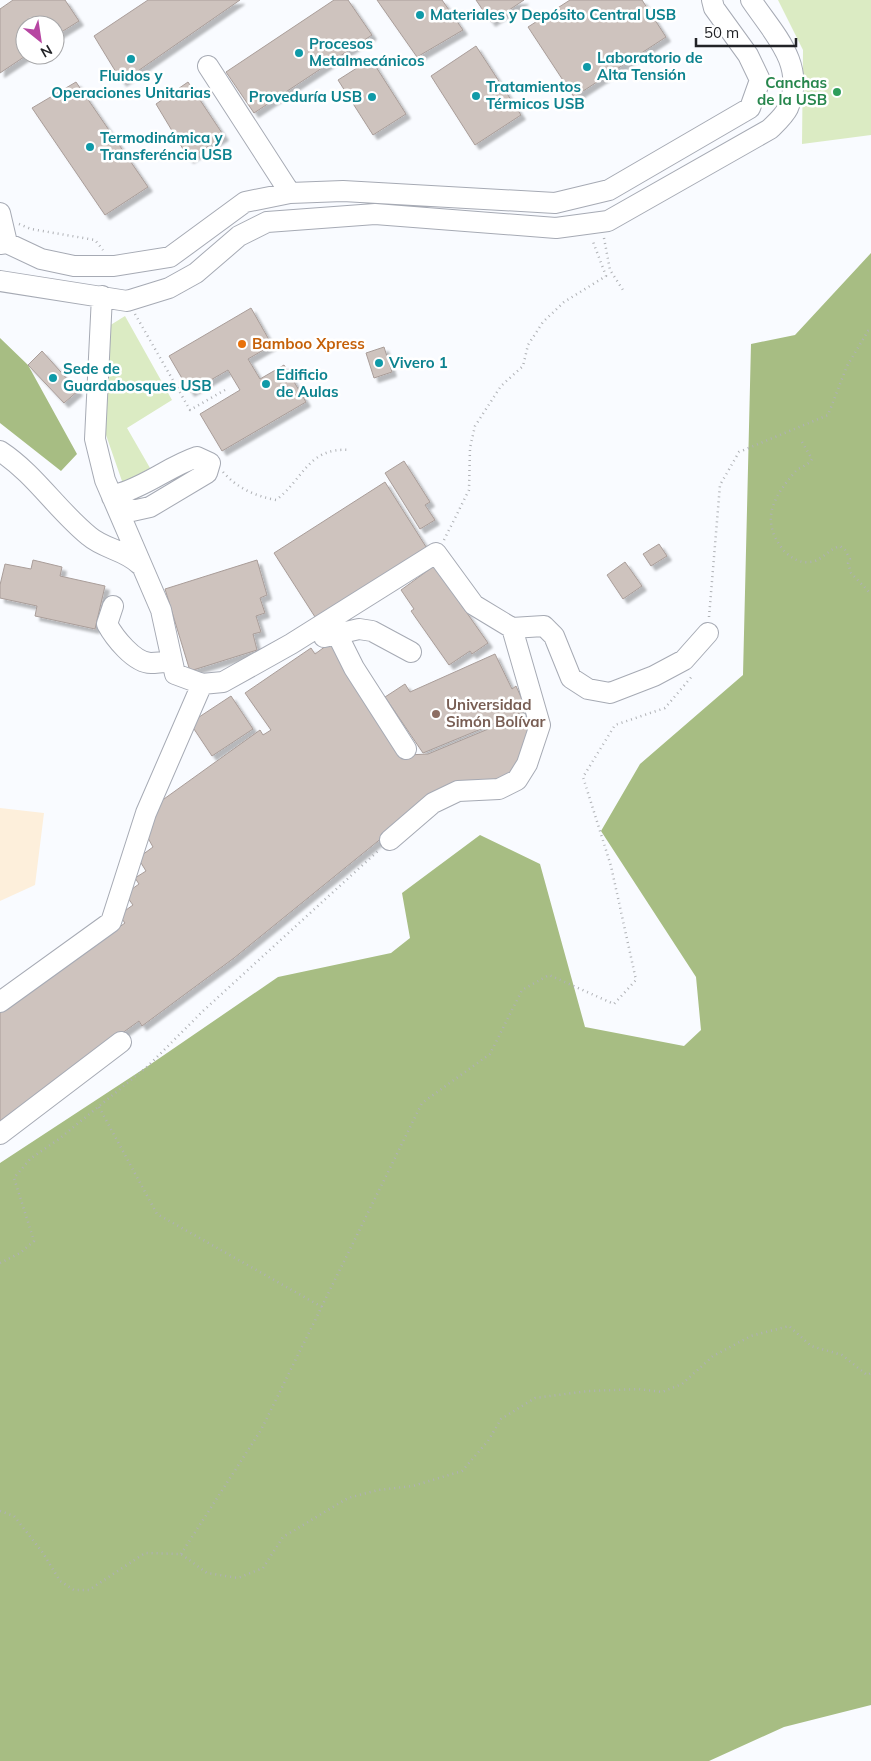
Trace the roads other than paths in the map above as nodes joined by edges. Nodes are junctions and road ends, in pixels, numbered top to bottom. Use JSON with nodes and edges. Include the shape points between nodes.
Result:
{"nodes":[{"id":1,"x":712,"y":0,"type":"edge"},
{"id":2,"x":751,"y":0,"type":"edge"},
{"id":3,"x":208,"y":66,"type":"dead end"},
{"id":4,"x":290,"y":193,"type":"junction"},
{"id":5,"x":2,"y":231,"type":"edge"},
{"id":6,"x":0,"y":281,"type":"edge"},
{"id":7,"x":102,"y":296,"type":"junction"},
{"id":8,"x":0,"y":451,"type":"edge"},
{"id":9,"x":210,"y":463,"type":"road end"},
{"id":10,"x":116,"y":500,"type":"junction"},
{"id":11,"x":139,"y":564,"type":"junction"},
{"id":12,"x":113,"y":606,"type":"dead end"},
{"id":13,"x":512,"y":628,"type":"junction"},
{"id":14,"x":338,"y":634,"type":"junction"},
{"id":15,"x":708,"y":634,"type":"road end"},
{"id":16,"x":290,"y":644,"type":"junction"},
{"id":17,"x":411,"y":652,"type":"dead end"},
{"id":18,"x":171,"y":661,"type":"junction"},
{"id":19,"x":202,"y":684,"type":"junction"},
{"id":20,"x":406,"y":749,"type":"dead end"},
{"id":21,"x":390,"y":840,"type":"road end"},
{"id":22,"x":0,"y":1002,"type":"edge"},
{"id":23,"x":121,"y":1042,"type":"dead end"},
{"id":24,"x":0,"y":1134,"type":"edge"}],
"edges":[{"from":1,"to":4,"type":"lane","via":[[714,8],[748,55],[760,80],[750,108],[609,190],[555,203],[343,191]]},
{"from":2,"to":7,"type":"lane","via":[[791,60],[794,85],[787,109],[770,129],[595,222],[556,228],[375,214],[267,222],[239,236],[196,273],[169,288],[128,301]]},
{"from":3,"to":4,"type":"lane"},
{"from":4,"to":5,"type":"lane","via":[[245,202],[170,257],[114,266],[74,266],[42,259]]},
{"from":6,"to":7,"type":"lane"},
{"from":7,"to":10,"type":"lane","via":[[95,439],[105,480]]},
{"from":8,"to":11,"type":"lane","via":[[25,470],[90,538],[129,555]]},
{"from":9,"to":10,"type":"lane","via":[[207,472],[150,507],[132,511]]},
{"from":10,"to":11,"type":"lane"},
{"from":11,"to":18,"type":"lane","via":[[161,610]]},
{"from":12,"to":18,"type":"lane","via":[[107,624],[116,640],[148,664]]},
{"from":13,"to":15,"type":"lane","via":[[544,626],[554,636],[571,678],[588,689],[610,693],[684,660]]},
{"from":13,"to":16,"type":"lane","via":[[474,605],[436,553]]},
{"from":13,"to":21,"type":"lane","via":[[540,725],[527,764],[517,780],[499,789],[458,791],[433,803]]},
{"from":14,"to":16,"type":"lane"},
{"from":14,"to":17,"type":"lane","via":[[359,629],[372,631]]},
{"from":14,"to":20,"type":"lane","via":[[354,668]]},
{"from":16,"to":19,"type":"lane","via":[[223,682]]},
{"from":18,"to":19,"type":"lane","via":[[175,674]]},
{"from":19,"to":22,"type":"lane","via":[[146,813],[111,922]]},
{"from":23,"to":24,"type":"lane"}]}
